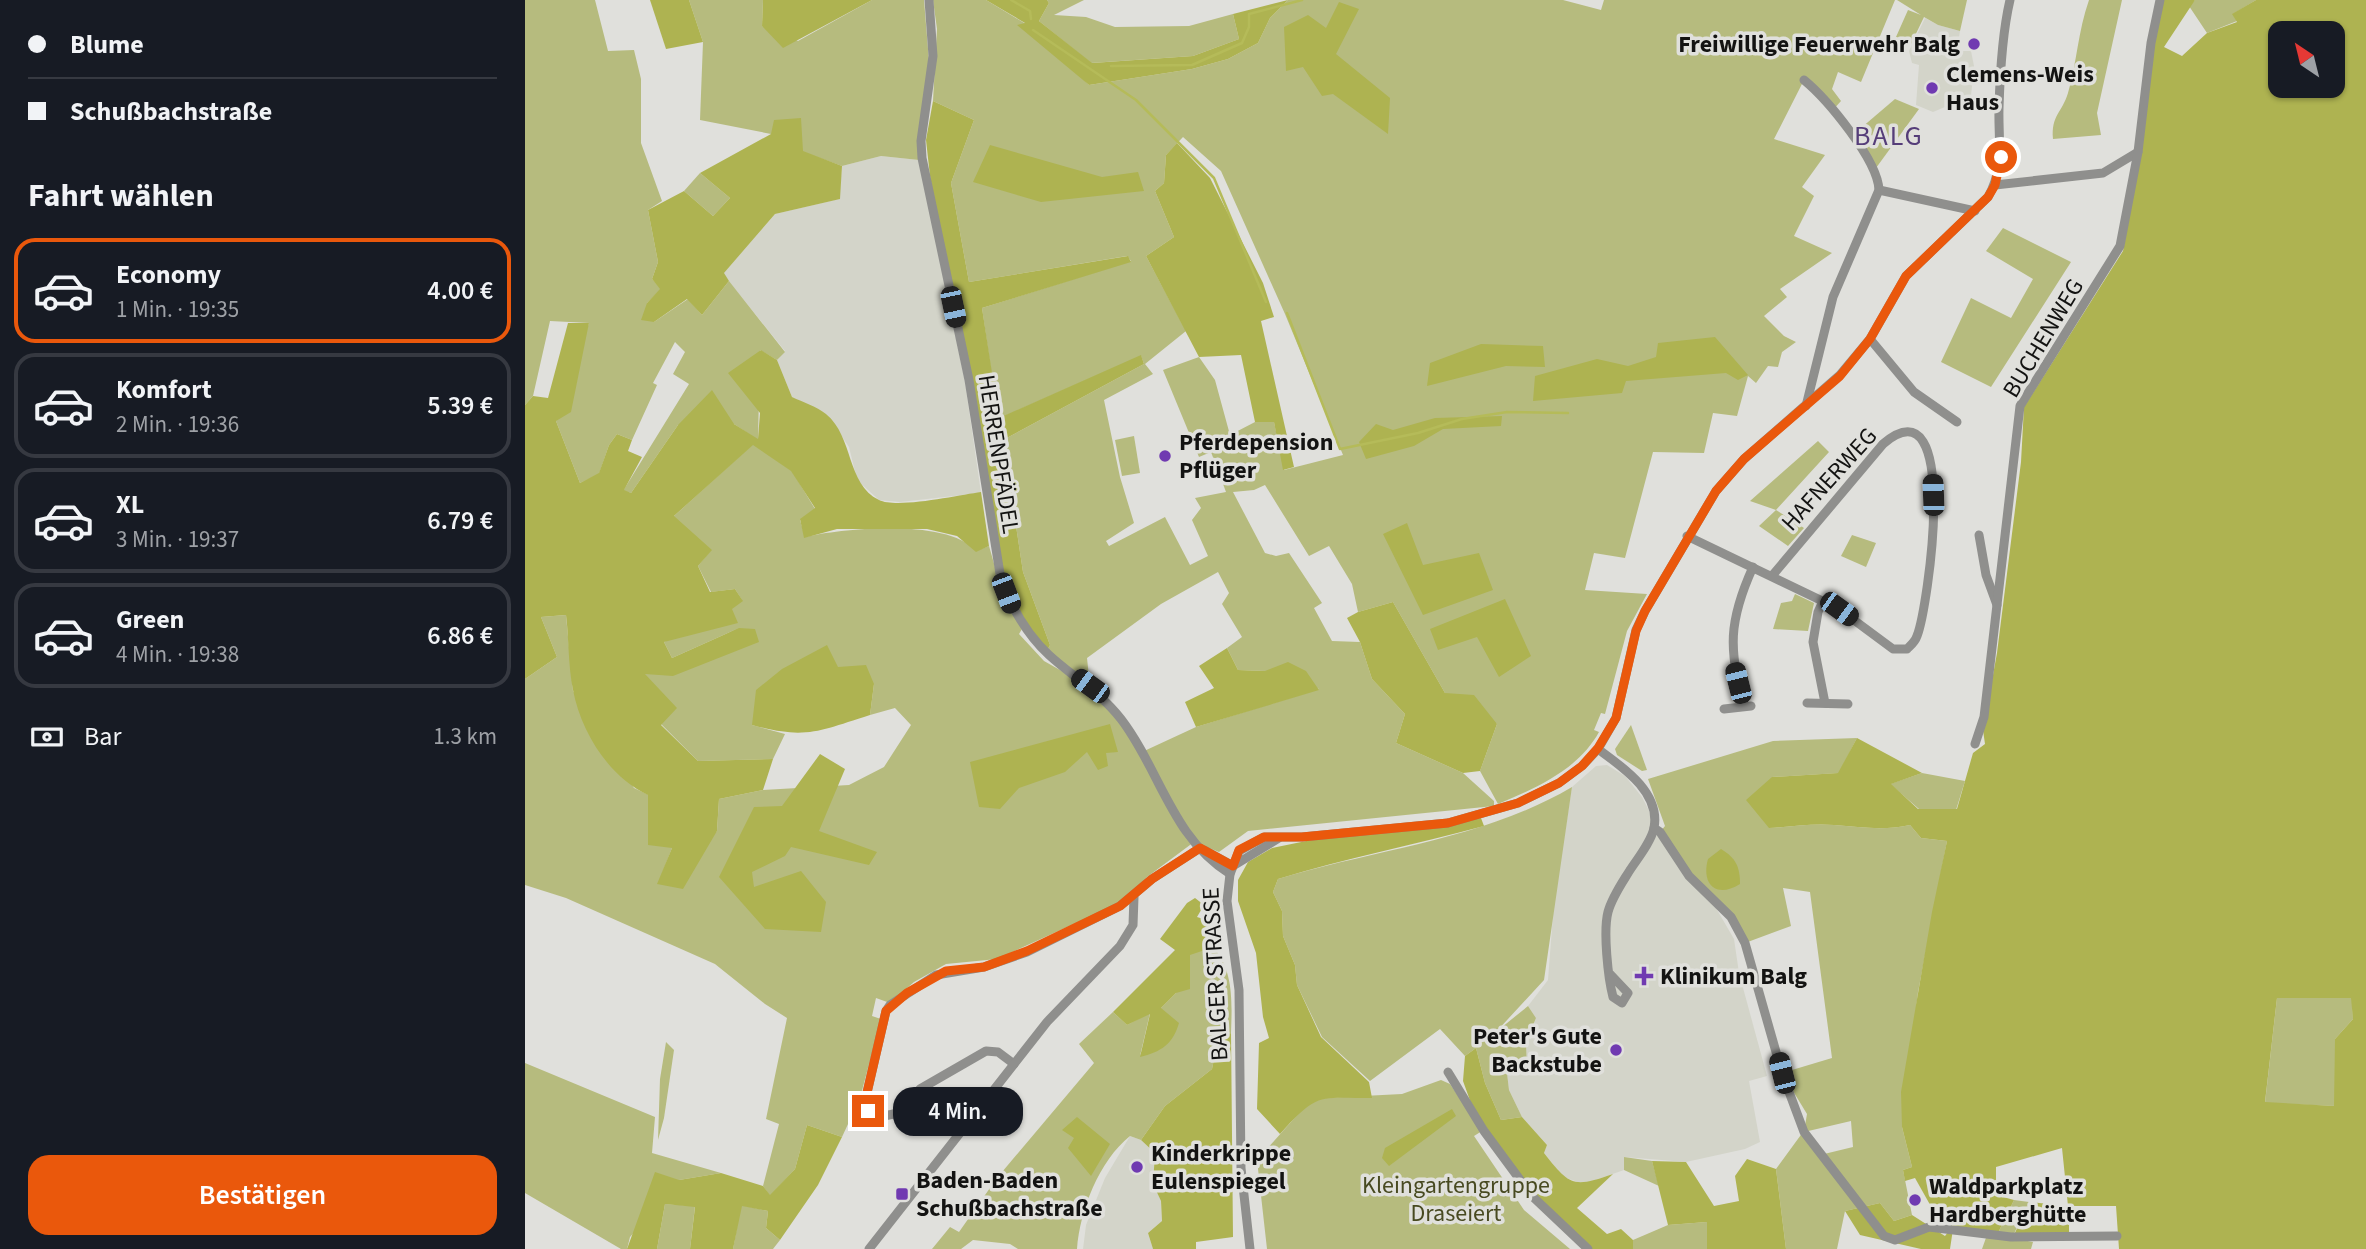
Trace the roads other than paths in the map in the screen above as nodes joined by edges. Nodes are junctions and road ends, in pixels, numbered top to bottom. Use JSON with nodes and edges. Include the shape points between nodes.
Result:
{"nodes":[{"id":1,"x":929,"y":0,"type":"edge"},
{"id":2,"x":2010,"y":0,"type":"edge"},
{"id":3,"x":2160,"y":0,"type":"edge"},
{"id":4,"x":1804,"y":80,"type":"dead end"},
{"id":5,"x":2138,"y":152,"type":"junction"},
{"id":6,"x":1995,"y":185,"type":"junction"},
{"id":7,"x":1879,"y":190,"type":"junction"},
{"id":8,"x":1975,"y":211,"type":"junction"},
{"id":9,"x":1870,"y":339,"type":"junction"},
{"id":10,"x":1806,"y":406,"type":"junction"},
{"id":11,"x":1957,"y":422,"type":"dead end"},
{"id":12,"x":1979,"y":535,"type":"dead end"},
{"id":13,"x":1687,"y":536,"type":"junction"},
{"id":14,"x":1753,"y":567,"type":"junction"},
{"id":15,"x":1772,"y":576,"type":"junction"},
{"id":16,"x":1823,"y":601,"type":"junction"},
{"id":17,"x":1998,"y":607,"type":"junction"},
{"id":18,"x":1807,"y":703,"type":"dead end"},
{"id":19,"x":1825,"y":703,"type":"junction"},
{"id":20,"x":1847,"y":704,"type":"dead end"},
{"id":21,"x":1724,"y":709,"type":"dead end"},
{"id":22,"x":1975,"y":744,"type":"dead end"},
{"id":23,"x":1598,"y":748,"type":"junction"},
{"id":24,"x":1654,"y":828,"type":"junction"},
{"id":25,"x":1200,"y":848,"type":"junction"},
{"id":26,"x":1231,"y":870,"type":"junction"},
{"id":27,"x":1134,"y":897,"type":"junction"},
{"id":28,"x":1611,"y":974,"type":"dead end"},
{"id":29,"x":1016,"y":1061,"type":"junction"},
{"id":30,"x":1448,"y":1072,"type":"dead end"},
{"id":31,"x":2117,"y":1236,"type":"dead end"},
{"id":32,"x":869,"y":1249,"type":"edge"},
{"id":33,"x":1250,"y":1249,"type":"edge"},
{"id":34,"x":1588,"y":1249,"type":"edge"}],
"edges":[{"from":1,"to":25,"type":"street","name":"HERRENPFÄDEL","via":[[933,56],[922,158],[969,380],[1001,580],[1012,607],[1039,645],[1108,703],[1122,721],[1180,826]]},
{"from":2,"to":6,"type":"street","via":[[1999,104],[2001,157]]},
{"from":3,"to":5,"type":"street","name":"BUCHENWEG"},
{"from":4,"to":7,"type":"street","via":[[1870,162]]},
{"from":5,"to":6,"type":"street","via":[[2103,173]]},
{"from":5,"to":17,"type":"street","name":"BUCHENWEG","via":[[2120,246],[2020,406]]},
{"from":6,"to":8,"type":"street","name":"BALGER STRASSE"},
{"from":7,"to":8,"type":"street"},
{"from":7,"to":10,"type":"street","via":[[1833,297]]},
{"from":8,"to":9,"type":"street","name":"BALGER STRASSE","via":[[1906,276]]},
{"from":9,"to":10,"type":"street","name":"BALGER STRASSE","via":[[1840,376]]},
{"from":9,"to":11,"type":"street","via":[[1914,392]]},
{"from":10,"to":13,"type":"street","name":"BALGER STRASSE","via":[[1730,474]]},
{"from":12,"to":17,"type":"street"},
{"from":13,"to":14,"type":"street"},
{"from":13,"to":23,"type":"street","name":"BALGER STRASSE","via":[[1636,631],[1618,714]]},
{"from":14,"to":15,"type":"street"},
{"from":14,"to":21,"type":"street","via":[[1739,599],[1732,660],[1747,706]]},
{"from":15,"to":16,"type":"street"},
{"from":15,"to":16,"type":"street","name":"HAFNERWEG","via":[[1883,444],[1898,433],[1912,434],[1925,442],[1931,455],[1934,533],[1918,635],[1910,647],[1893,649]]},
{"from":16,"to":19,"type":"street","via":[[1813,642]]},
{"from":17,"to":22,"type":"street","name":"BUCHENWEG","via":[[1984,717]]},
{"from":18,"to":19,"type":"street"},
{"from":19,"to":20,"type":"street"},
{"from":23,"to":24,"type":"street","via":[[1636,779],[1647,796]]},
{"from":23,"to":26,"type":"street","name":"BALGER STRASSE","via":[[1559,783],[1496,811],[1448,823],[1254,840],[1239,850]]},
{"from":24,"to":28,"type":"street","via":[[1607,914]]},
{"from":24,"to":31,"type":"street","via":[[1689,876],[1731,917],[1745,943],[1784,1082],[1804,1132],[1884,1236],[1895,1240],[1929,1227],[2011,1237]]},
{"from":25,"to":26,"type":"street","name":"HERRENPFÄDEL"},
{"from":25,"to":27,"type":"street","via":[[1152,879]]},
{"from":26,"to":33,"type":"street","name":"BALGER STRASSE","via":[[1227,901],[1241,1021],[1241,1168]]},
{"from":27,"to":29,"type":"street","via":[[1133,925],[1120,946]]},
{"from":27,"to":29,"type":"street","via":[[1027,951],[984,967],[946,971],[907,993],[886,1011],[866,1097],[868,1111],[875,1118],[898,1113],[920,1089],[986,1051]]},
{"from":29,"to":32,"type":"street"},
{"from":30,"to":34,"type":"street","via":[[1532,1196]]}]}
